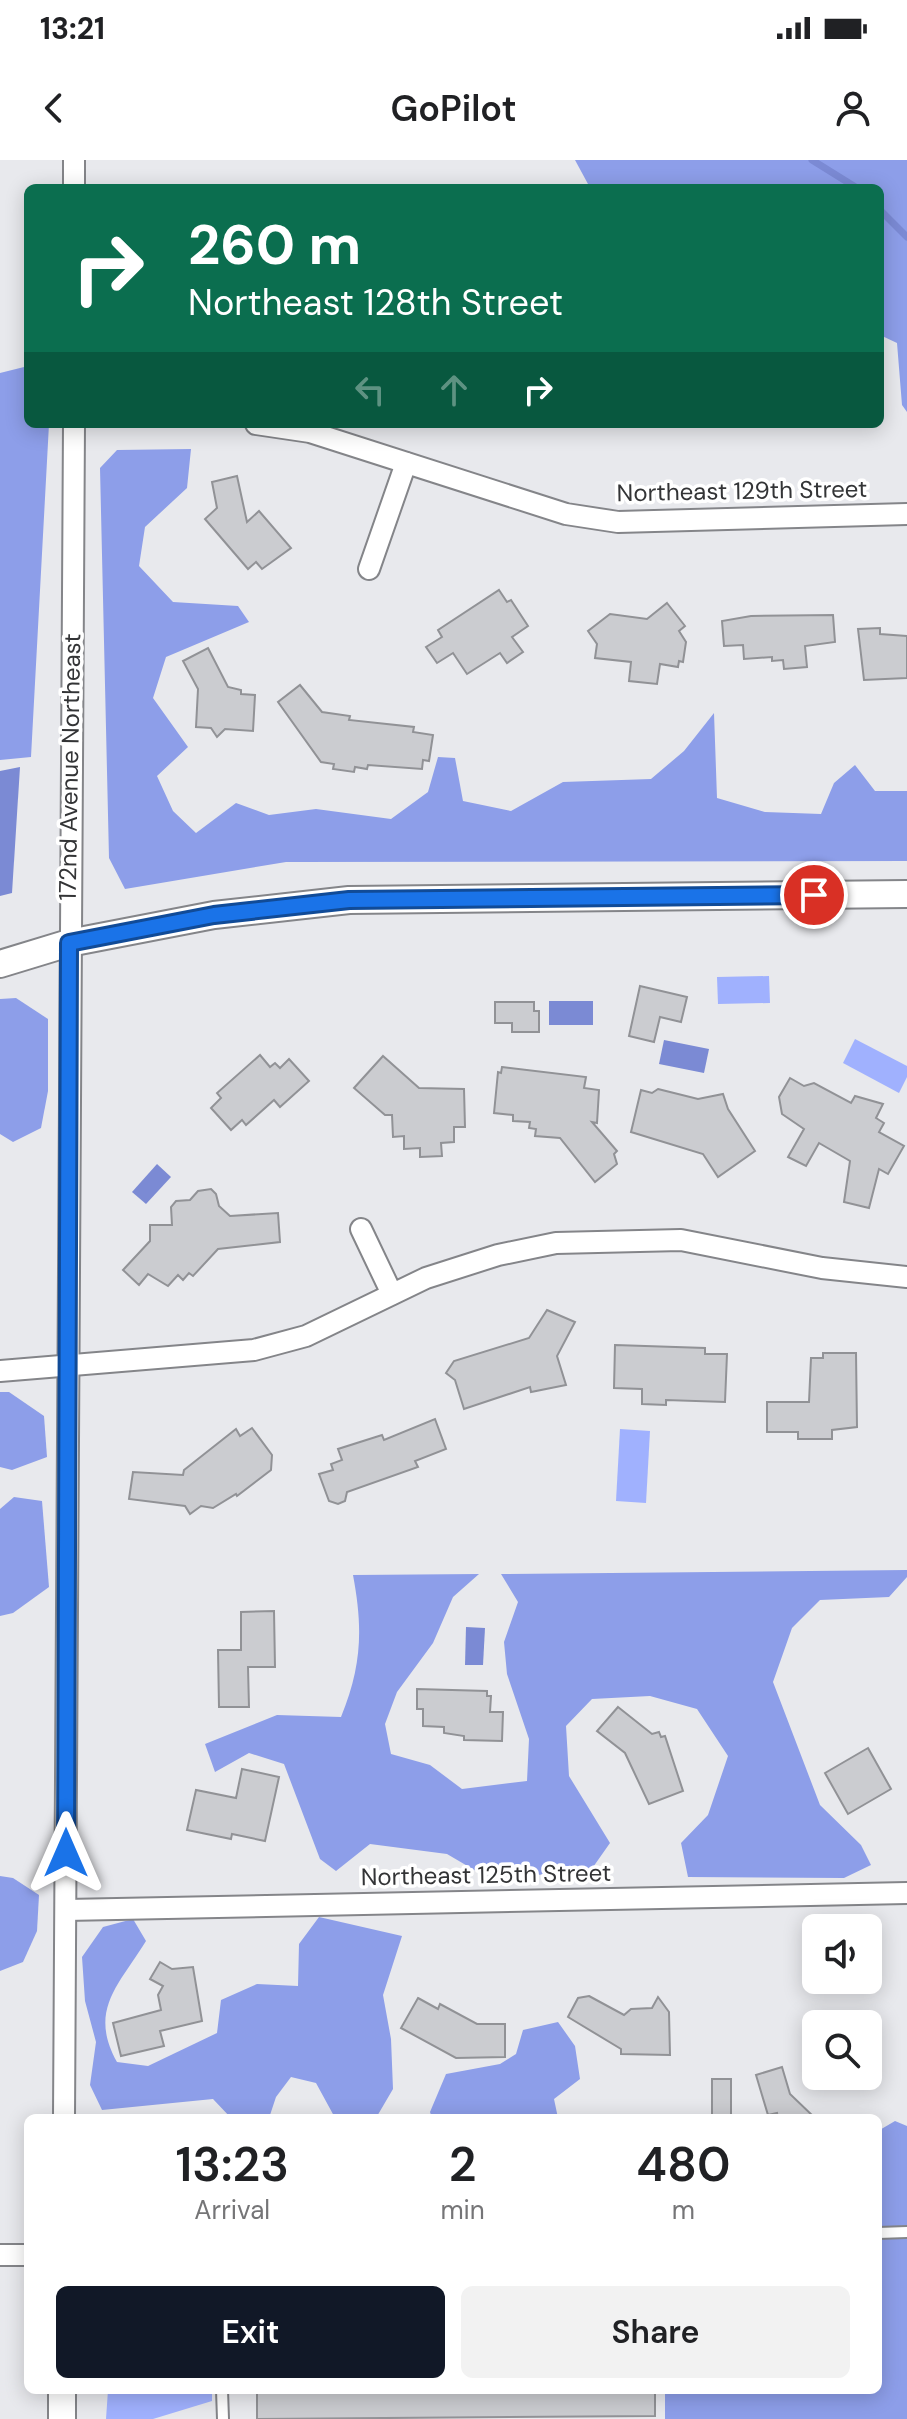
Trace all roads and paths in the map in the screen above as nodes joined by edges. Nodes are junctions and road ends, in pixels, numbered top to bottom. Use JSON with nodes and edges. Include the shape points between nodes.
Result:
{"nodes":[{"id":1,"x":74,"y":160,"type":"edge"},
{"id":2,"x":74,"y":184,"type":"edge"},
{"id":3,"x":74,"y":428,"type":"edge"},
{"id":4,"x":283,"y":428,"type":"edge"},
{"id":5,"x":406,"y":463,"type":"junction"},
{"id":6,"x":907,"y":514,"type":"edge"},
{"id":7,"x":369,"y":569,"type":"dead end"},
{"id":8,"x":907,"y":894,"type":"edge"},
{"id":9,"x":69,"y":943,"type":"junction"},
{"id":10,"x":0,"y":964,"type":"edge"},
{"id":11,"x":361,"y":1229,"type":"dead end"},
{"id":12,"x":907,"y":1277,"type":"edge"},
{"id":13,"x":392,"y":1294,"type":"junction"},
{"id":14,"x":68,"y":1364,"type":"junction"},
{"id":15,"x":0,"y":1371,"type":"edge"},
{"id":16,"x":907,"y":1893,"type":"edge"},
{"id":17,"x":66,"y":1910,"type":"junction"},
{"id":18,"x":64,"y":2114,"type":"edge"},
{"id":19,"x":907,"y":2232,"type":"edge"},
{"id":20,"x":882,"y":2233,"type":"edge"},
{"id":21,"x":0,"y":2255,"type":"edge"},
{"id":22,"x":24,"y":2255,"type":"edge"},
{"id":23,"x":62,"y":2394,"type":"edge"},
{"id":24,"x":222,"y":2394,"type":"edge"},
{"id":25,"x":62,"y":2419,"type":"edge"},
{"id":26,"x":223,"y":2419,"type":"edge"}],
"edges":[{"from":1,"to":2,"type":"street"},
{"from":3,"to":9,"type":"street","name":"172nd Avenue Northeast"},
{"from":4,"to":5,"type":"street","name":"Northeast 129th Street"},
{"from":5,"to":6,"type":"street","name":"Northeast 129th Street","via":[[566,514],[618,522]]},
{"from":5,"to":7,"type":"street"},
{"from":8,"to":9,"type":"street","via":[[349,900],[214,915]]},
{"from":9,"to":10,"type":"street"},
{"from":9,"to":14,"type":"street","name":"172nd Avenue Northeast"},
{"from":11,"to":13,"type":"street"},
{"from":12,"to":13,"type":"street","via":[[822,1268],[681,1240],[620,1239],[556,1243],[498,1255]]},
{"from":13,"to":14,"type":"street","via":[[306,1336],[254,1350]]},
{"from":14,"to":15,"type":"street"},
{"from":14,"to":17,"type":"street","name":"172nd Avenue Northeast"},
{"from":16,"to":17,"type":"street","name":"Northeast 125th Street"},
{"from":17,"to":18,"type":"street","name":"172nd Avenue Northeast"},
{"from":19,"to":20,"type":"lane"},
{"from":21,"to":22,"type":"street"},
{"from":23,"to":25,"type":"street"},
{"from":24,"to":26,"type":"lane"}]}
